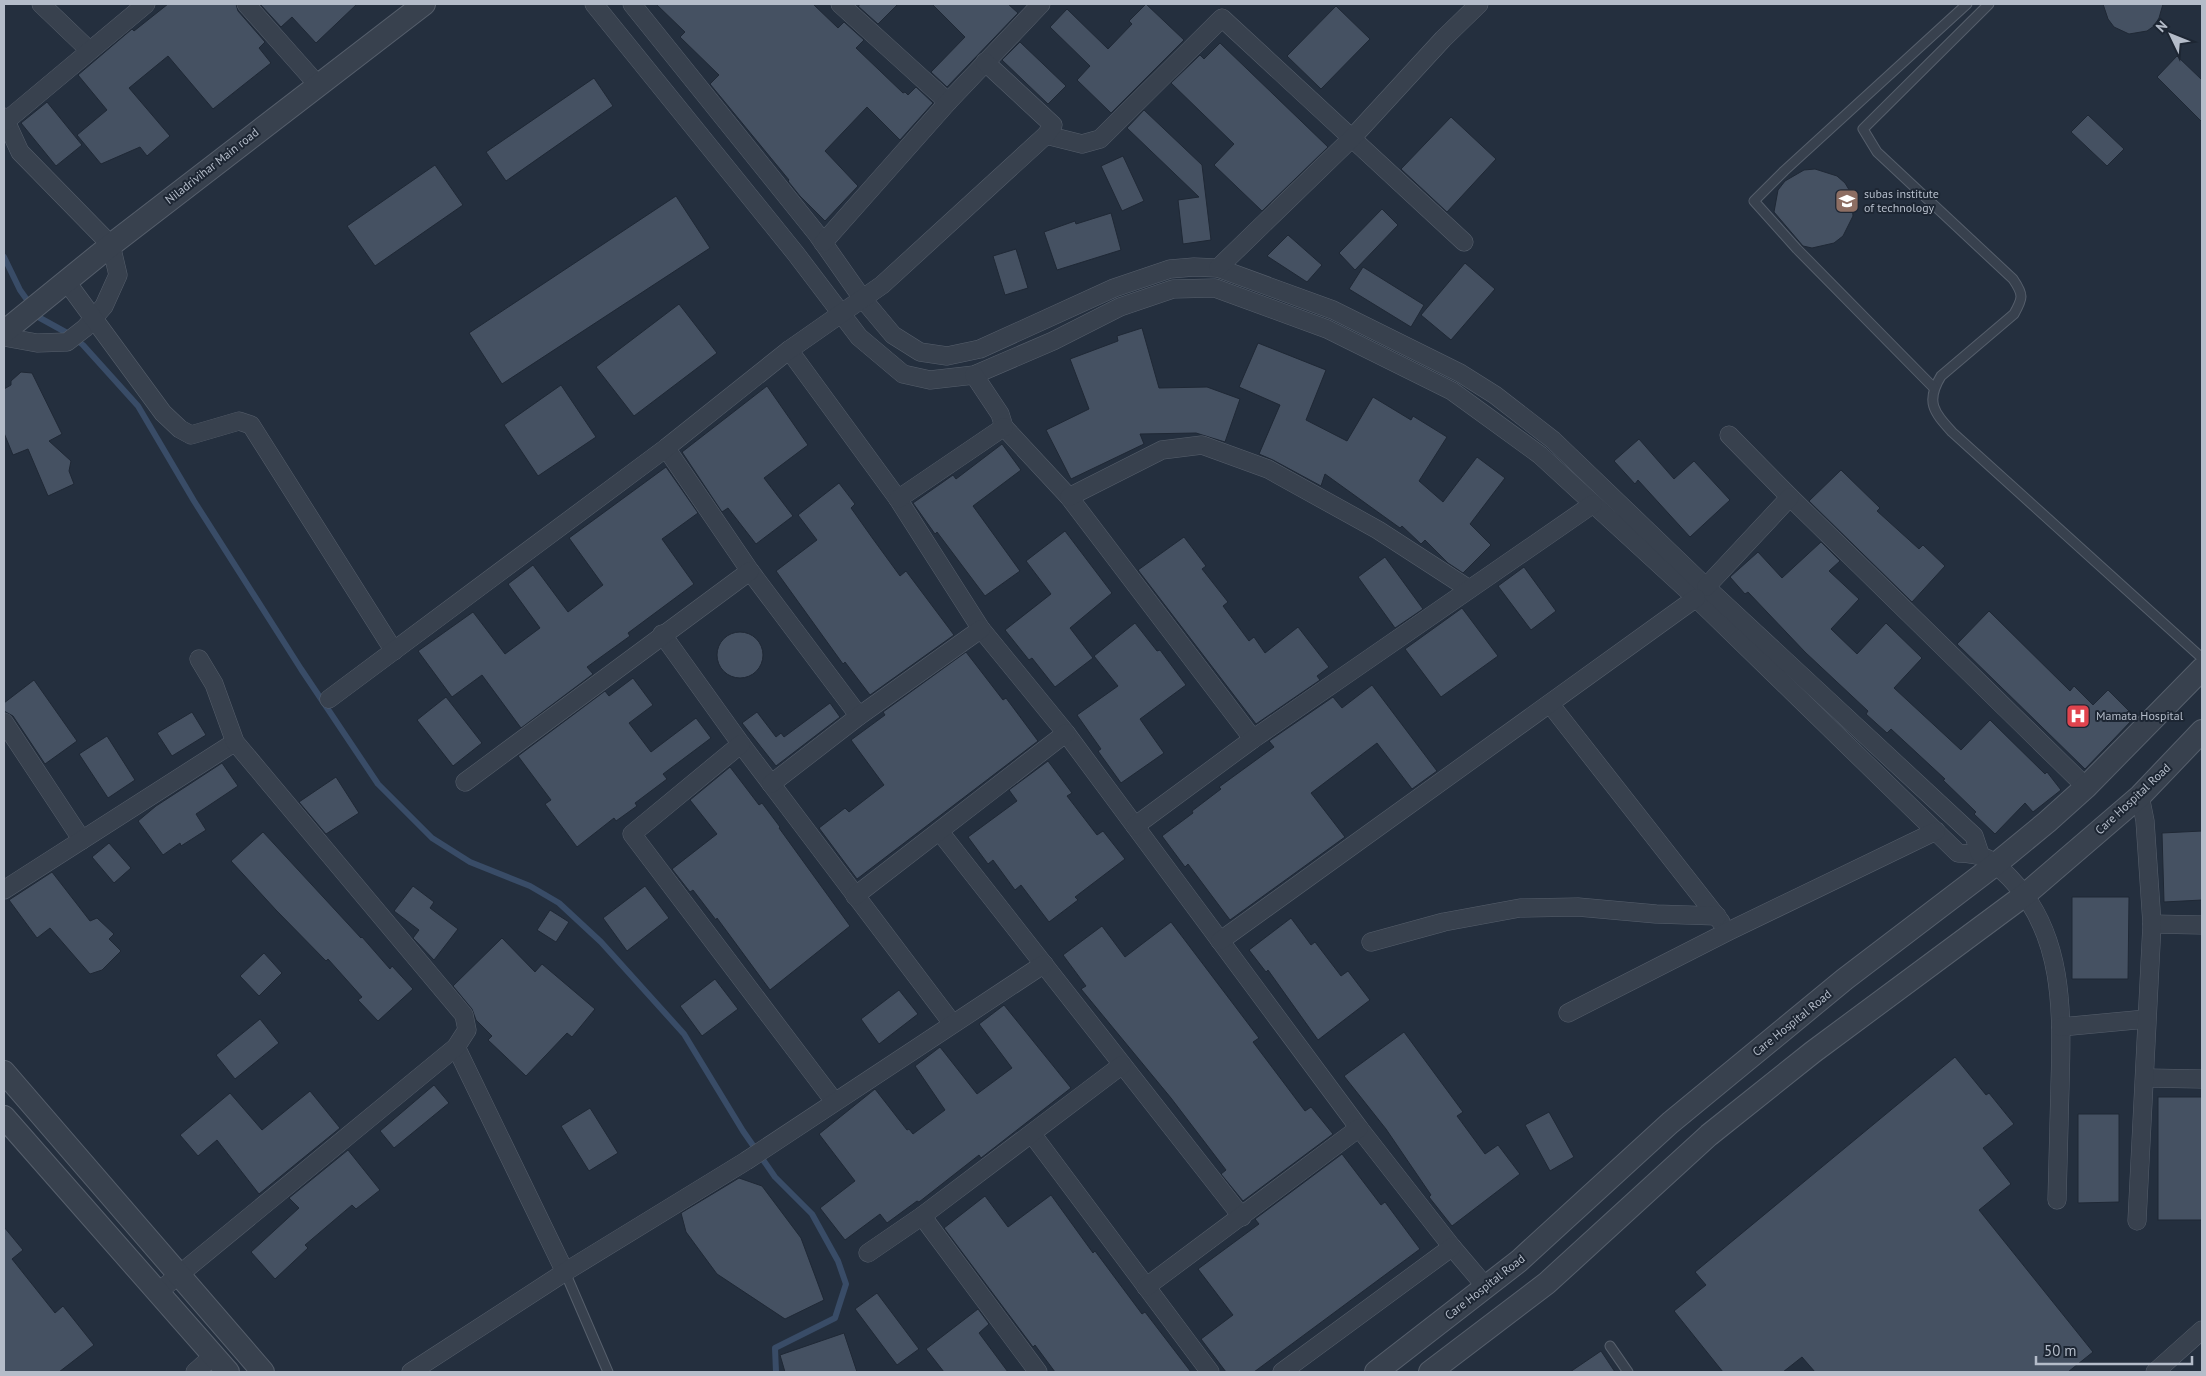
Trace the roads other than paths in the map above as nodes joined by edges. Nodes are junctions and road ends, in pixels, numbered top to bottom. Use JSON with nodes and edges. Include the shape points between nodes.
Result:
{"nodes":[{"id":1,"x":41,"y":4,"type":"edge"},
{"id":2,"x":146,"y":4,"type":"edge"},
{"id":3,"x":246,"y":4,"type":"edge"},
{"id":4,"x":424,"y":4,"type":"edge"},
{"id":5,"x":594,"y":4,"type":"edge"},
{"id":6,"x":632,"y":4,"type":"edge"},
{"id":7,"x":840,"y":4,"type":"edge"},
{"id":8,"x":1479,"y":4,"type":"edge"},
{"id":9,"x":1968,"y":4,"type":"edge"},
{"id":10,"x":1989,"y":4,"type":"edge"},
{"id":11,"x":1038,"y":5,"type":"edge"},
{"id":12,"x":89,"y":50,"type":"junction"},
{"id":13,"x":985,"y":62,"type":"junction"},
{"id":14,"x":317,"y":84,"type":"junction"},
{"id":15,"x":948,"y":102,"type":"junction"},
{"id":16,"x":5,"y":119,"type":"edge"},
{"id":17,"x":1046,"y":135,"type":"junction"},
{"id":18,"x":1352,"y":138,"type":"junction"},
{"id":19,"x":1464,"y":242,"type":"dead end"},
{"id":20,"x":823,"y":243,"type":"junction"},
{"id":21,"x":111,"y":245,"type":"junction"},
{"id":22,"x":1218,"y":268,"type":"junction"},
{"id":23,"x":62,"y":284,"type":"junction"},
{"id":24,"x":862,"y":298,"type":"junction"},
{"id":25,"x":842,"y":315,"type":"junction"},
{"id":26,"x":94,"y":318,"type":"junction"},
{"id":27,"x":11,"y":325,"type":"edge"},
{"id":28,"x":4,"y":337,"type":"edge"},
{"id":29,"x":789,"y":350,"type":"junction"},
{"id":30,"x":974,"y":375,"type":"junction"},
{"id":31,"x":1934,"y":388,"type":"junction"},
{"id":32,"x":1004,"y":427,"type":"junction"},
{"id":33,"x":1729,"y":435,"type":"dead end"},
{"id":34,"x":1553,"y":440,"type":"junction"},
{"id":35,"x":666,"y":448,"type":"junction"},
{"id":36,"x":1540,"y":455,"type":"junction"},
{"id":37,"x":1790,"y":497,"type":"junction"},
{"id":38,"x":1069,"y":498,"type":"junction"},
{"id":39,"x":898,"y":499,"type":"junction"},
{"id":40,"x":1593,"y":504,"type":"junction"},
{"id":41,"x":750,"y":571,"type":"junction"},
{"id":42,"x":1468,"y":589,"type":"junction"},
{"id":43,"x":1701,"y":593,"type":"junction"},
{"id":44,"x":981,"y":629,"type":"junction"},
{"id":45,"x":662,"y":634,"type":"junction"},
{"id":46,"x":394,"y":651,"type":"junction"},
{"id":47,"x":2202,"y":658,"type":"edge"},
{"id":48,"x":199,"y":659,"type":"dead end"},
{"id":49,"x":2202,"y":669,"type":"edge"},
{"id":50,"x":329,"y":699,"type":"dead end"},
{"id":51,"x":1550,"y":704,"type":"junction"},
{"id":52,"x":859,"y":716,"type":"junction"},
{"id":53,"x":4,"y":722,"type":"edge"},
{"id":54,"x":2202,"y":731,"type":"edge"},
{"id":55,"x":1066,"y":733,"type":"junction"},
{"id":56,"x":1253,"y":739,"type":"junction"},
{"id":57,"x":235,"y":742,"type":"junction"},
{"id":58,"x":741,"y":744,"type":"junction"},
{"id":59,"x":465,"y":782,"type":"dead end"},
{"id":60,"x":771,"y":784,"type":"junction"},
{"id":61,"x":2086,"y":787,"type":"junction"},
{"id":62,"x":2140,"y":796,"type":"junction"},
{"id":63,"x":1135,"y":826,"type":"junction"},
{"id":64,"x":940,"y":832,"type":"junction"},
{"id":65,"x":1936,"y":832,"type":"junction"},
{"id":66,"x":82,"y":840,"type":"junction"},
{"id":67,"x":1988,"y":859,"type":"junction"},
{"id":68,"x":4,"y":890,"type":"edge"},
{"id":69,"x":2026,"y":894,"type":"junction"},
{"id":70,"x":855,"y":896,"type":"junction"},
{"id":71,"x":1717,"y":916,"type":"junction"},
{"id":72,"x":2152,"y":924,"type":"junction"},
{"id":73,"x":2202,"y":925,"type":"edge"},
{"id":74,"x":1729,"y":931,"type":"junction"},
{"id":75,"x":1220,"y":940,"type":"junction"},
{"id":76,"x":1371,"y":942,"type":"dead end"},
{"id":77,"x":1044,"y":964,"type":"junction"},
{"id":78,"x":1568,"y":1012,"type":"dead end"},
{"id":79,"x":2146,"y":1019,"type":"junction"},
{"id":80,"x":952,"y":1023,"type":"junction"},
{"id":81,"x":2061,"y":1026,"type":"junction"},
{"id":82,"x":456,"y":1047,"type":"junction"},
{"id":83,"x":1122,"y":1065,"type":"junction"},
{"id":84,"x":4,"y":1072,"type":"edge"},
{"id":85,"x":2146,"y":1078,"type":"junction"},
{"id":86,"x":2202,"y":1079,"type":"edge"},
{"id":87,"x":834,"y":1101,"type":"junction"},
{"id":88,"x":4,"y":1116,"type":"edge"},
{"id":89,"x":1359,"y":1128,"type":"junction"},
{"id":90,"x":1032,"y":1134,"type":"junction"},
{"id":91,"x":2057,"y":1200,"type":"dead end"},
{"id":92,"x":922,"y":1216,"type":"junction"},
{"id":93,"x":1242,"y":1217,"type":"junction"},
{"id":94,"x":2137,"y":1221,"type":"dead end"},
{"id":95,"x":1452,"y":1247,"type":"junction"},
{"id":96,"x":868,"y":1253,"type":"dead end"},
{"id":97,"x":565,"y":1272,"type":"junction"},
{"id":98,"x":179,"y":1275,"type":"junction"},
{"id":99,"x":1486,"y":1286,"type":"junction"},
{"id":100,"x":1146,"y":1287,"type":"junction"},
{"id":101,"x":158,"y":1292,"type":"junction"},
{"id":102,"x":2202,"y":1330,"type":"edge"},
{"id":103,"x":1610,"y":1346,"type":"dead end"},
{"id":104,"x":221,"y":1364,"type":"edge"},
{"id":105,"x":422,"y":1369,"type":"edge"},
{"id":106,"x":195,"y":1372,"type":"edge"},
{"id":107,"x":263,"y":1372,"type":"edge"},
{"id":108,"x":608,"y":1372,"type":"edge"},
{"id":109,"x":1038,"y":1372,"type":"edge"},
{"id":110,"x":1210,"y":1372,"type":"edge"},
{"id":111,"x":1282,"y":1372,"type":"edge"},
{"id":112,"x":1376,"y":1372,"type":"edge"},
{"id":113,"x":1430,"y":1372,"type":"edge"},
{"id":114,"x":1628,"y":1372,"type":"edge"},
{"id":115,"x":2155,"y":1372,"type":"edge"}],
"edges":[{"from":1,"to":12,"type":"street"},
{"from":2,"to":12,"type":"street"},
{"from":3,"to":14,"type":"street"},
{"from":4,"to":14,"type":"street","name":"Niladrivihar Main road"},
{"from":5,"to":25,"type":"street"},
{"from":6,"to":20,"type":"street"},
{"from":7,"to":15,"type":"street"},
{"from":8,"to":18,"type":"street"},
{"from":9,"to":31,"type":"lane","via":[[1754,201]]},
{"from":10,"to":31,"type":"lane","via":[[1863,130],[1877,152],[2006,272],[2022,291],[2014,314],[1941,376]]},
{"from":11,"to":13,"type":"street"},
{"from":12,"to":16,"type":"street"},
{"from":13,"to":15,"type":"street"},
{"from":13,"to":17,"type":"street","via":[[1052,125]]},
{"from":14,"to":21,"type":"street","name":"Niladrivihar Main road"},
{"from":15,"to":20,"type":"street"},
{"from":16,"to":21,"type":"street","via":[[20,152]]},
{"from":17,"to":18,"type":"street","via":[[1082,144],[1100,139],[1222,18]]},
{"from":17,"to":24,"type":"street","via":[[882,285]]},
{"from":18,"to":19,"type":"street"},
{"from":18,"to":22,"type":"street"},
{"from":20,"to":24,"type":"street"},
{"from":21,"to":23,"type":"street","name":"Niladrivihar Main road"},
{"from":21,"to":26,"type":"street","via":[[118,275],[104,306]]},
{"from":22,"to":24,"type":"street","via":[[1170,269],[1152,274],[980,349],[947,356],[920,352],[893,335]]},
{"from":22,"to":34,"type":"street","via":[[1333,310],[1412,347],[1495,395]]},
{"from":23,"to":26,"type":"street"},
{"from":23,"to":27,"type":"street","name":"Niladrivihar Main road"},
{"from":24,"to":25,"type":"street"},
{"from":25,"to":29,"type":"street"},
{"from":25,"to":30,"type":"street","via":[[860,337],[903,374],[930,380]]},
{"from":26,"to":28,"type":"street","via":[[67,342],[37,343]]},
{"from":26,"to":46,"type":"street","via":[[163,413],[180,429],[191,435],[239,421],[251,425]]},
{"from":29,"to":35,"type":"street"},
{"from":29,"to":39,"type":"street"},
{"from":30,"to":32,"type":"street","via":[[1000,414]]},
{"from":30,"to":36,"type":"street","via":[[1053,341],[1120,307],[1180,288],[1215,288],[1327,329],[1405,366],[1452,391]]},
{"from":31,"to":47,"type":"lane","via":[[1932,400],[1936,414],[1952,432]]},
{"from":32,"to":38,"type":"street"},
{"from":32,"to":39,"type":"street"},
{"from":33,"to":37,"type":"street"},
{"from":34,"to":36,"type":"street"},
{"from":34,"to":43,"type":"street"},
{"from":35,"to":41,"type":"street"},
{"from":35,"to":46,"type":"street"},
{"from":36,"to":40,"type":"street"},
{"from":37,"to":43,"type":"street"},
{"from":37,"to":61,"type":"street"},
{"from":38,"to":42,"type":"street","via":[[1162,450],[1202,444],[1268,469],[1378,530]]},
{"from":38,"to":56,"type":"street"},
{"from":39,"to":44,"type":"street"},
{"from":40,"to":42,"type":"street"},
{"from":40,"to":43,"type":"street"},
{"from":41,"to":45,"type":"street"},
{"from":41,"to":52,"type":"street"},
{"from":42,"to":56,"type":"street"},
{"from":43,"to":51,"type":"street"},
{"from":43,"to":65,"type":"street"},
{"from":43,"to":67,"type":"street","via":[[1974,836]]},
{"from":44,"to":52,"type":"street"},
{"from":44,"to":55,"type":"street"},
{"from":45,"to":58,"type":"street"},
{"from":45,"to":59,"type":"street"},
{"from":46,"to":50,"type":"street"},
{"from":48,"to":57,"type":"street","via":[[214,684]]},
{"from":49,"to":61,"type":"street","name":"Care Hospital Road"},
{"from":51,"to":71,"type":"street"},
{"from":51,"to":75,"type":"street"},
{"from":52,"to":60,"type":"street"},
{"from":53,"to":66,"type":"street"},
{"from":54,"to":62,"type":"street","name":"Care Hospital Road"},
{"from":55,"to":63,"type":"street"},
{"from":55,"to":64,"type":"street"},
{"from":56,"to":63,"type":"street"},
{"from":57,"to":66,"type":"street"},
{"from":57,"to":82,"type":"street","via":[[464,1015],[467,1030]]},
{"from":58,"to":60,"type":"street"},
{"from":58,"to":87,"type":"street","via":[[632,834]]},
{"from":60,"to":70,"type":"street"},
{"from":61,"to":67,"type":"street","name":"Care Hospital Road"},
{"from":62,"to":69,"type":"street","name":"Care Hospital Road"},
{"from":62,"to":72,"type":"street","via":[[2145,821]]},
{"from":63,"to":75,"type":"street"},
{"from":64,"to":70,"type":"street"},
{"from":64,"to":77,"type":"street"},
{"from":65,"to":67,"type":"street","via":[[1958,853]]},
{"from":65,"to":74,"type":"street"},
{"from":66,"to":68,"type":"street"},
{"from":67,"to":69,"type":"street"},
{"from":67,"to":99,"type":"street","name":"Care Hospital Road","via":[[1670,1123],[1519,1261]]},
{"from":69,"to":81,"type":"street","via":[[2046,931],[2057,972]]},
{"from":69,"to":113,"type":"street","name":"Care Hospital Road","via":[[1813,1052],[1717,1129],[1547,1283]]},
{"from":70,"to":80,"type":"street"},
{"from":71,"to":74,"type":"street"},
{"from":71,"to":76,"type":"street","via":[[1578,906],[1520,908],[1444,922]]},
{"from":72,"to":73,"type":"street"},
{"from":72,"to":79,"type":"street"},
{"from":74,"to":78,"type":"street"},
{"from":75,"to":89,"type":"street"},
{"from":77,"to":80,"type":"street"},
{"from":77,"to":83,"type":"street"},
{"from":79,"to":81,"type":"street"},
{"from":79,"to":85,"type":"street"},
{"from":80,"to":87,"type":"street"},
{"from":81,"to":91,"type":"street"},
{"from":82,"to":97,"type":"street"},
{"from":82,"to":98,"type":"street"},
{"from":83,"to":90,"type":"street"},
{"from":83,"to":93,"type":"street"},
{"from":84,"to":98,"type":"street"},
{"from":85,"to":86,"type":"street"},
{"from":85,"to":94,"type":"street"},
{"from":87,"to":97,"type":"street","via":[[746,1161]]},
{"from":88,"to":101,"type":"street"},
{"from":89,"to":93,"type":"street"},
{"from":89,"to":95,"type":"street"},
{"from":90,"to":92,"type":"street"},
{"from":90,"to":100,"type":"street"},
{"from":92,"to":96,"type":"street"},
{"from":92,"to":109,"type":"street"},
{"from":93,"to":100,"type":"street"},
{"from":95,"to":99,"type":"street"},
{"from":95,"to":111,"type":"street"},
{"from":97,"to":105,"type":"street"},
{"from":97,"to":108,"type":"lane"},
{"from":98,"to":101,"type":"street"},
{"from":98,"to":107,"type":"street"},
{"from":99,"to":112,"type":"street","name":"Care Hospital Road"},
{"from":100,"to":110,"type":"street"},
{"from":101,"to":104,"type":"street"},
{"from":102,"to":115,"type":"street"},
{"from":103,"to":114,"type":"lane"},
{"from":104,"to":106,"type":"street"}]}
